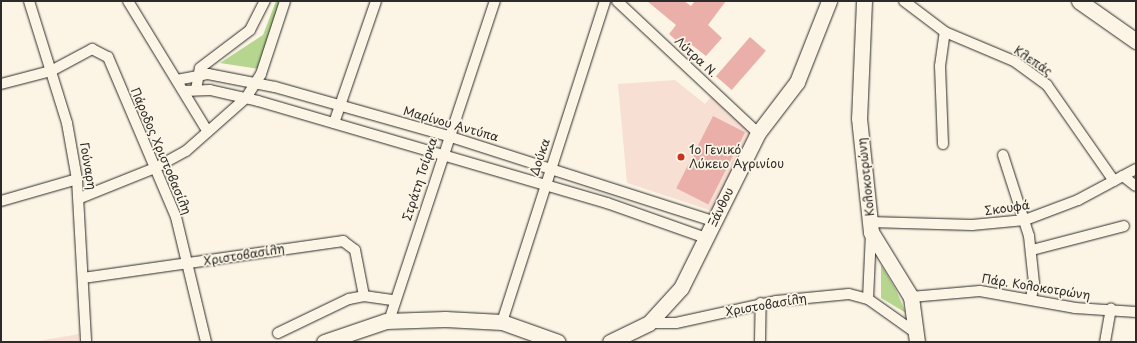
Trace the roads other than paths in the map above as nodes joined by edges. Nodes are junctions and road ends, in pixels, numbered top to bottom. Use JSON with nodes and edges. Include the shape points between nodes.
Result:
{"nodes":[{"id":1,"x":29,"y":1,"type":"edge"},
{"id":2,"x":128,"y":1,"type":"edge"},
{"id":3,"x":265,"y":1,"type":"edge"},
{"id":4,"x":285,"y":1,"type":"edge"},
{"id":5,"x":376,"y":1,"type":"edge"},
{"id":6,"x":495,"y":1,"type":"edge"},
{"id":7,"x":605,"y":1,"type":"edge"},
{"id":8,"x":617,"y":1,"type":"edge"},
{"id":9,"x":829,"y":1,"type":"edge"},
{"id":10,"x":864,"y":1,"type":"edge"},
{"id":11,"x":904,"y":1,"type":"edge"},
{"id":12,"x":1079,"y":1,"type":"edge"},
{"id":13,"x":945,"y":32,"type":"junction"},
{"id":14,"x":1136,"y":41,"type":"edge"},
{"id":15,"x":51,"y":71,"type":"junction"},
{"id":16,"x":196,"y":75,"type":"junction"},
{"id":17,"x":178,"y":80,"type":"junction"},
{"id":18,"x":1,"y":84,"type":"edge"},
{"id":19,"x":257,"y":84,"type":"junction"},
{"id":20,"x":196,"y":90,"type":"junction"},
{"id":21,"x":184,"y":91,"type":"junction"},
{"id":22,"x":246,"y":98,"type":"junction"},
{"id":23,"x":341,"y":106,"type":"junction"},
{"id":24,"x":334,"y":123,"type":"junction"},
{"id":25,"x":208,"y":132,"type":"junction"},
{"id":26,"x":758,"y":132,"type":"junction"},
{"id":27,"x":448,"y":136,"type":"junction"},
{"id":28,"x":943,"y":144,"type":"dead end"},
{"id":29,"x":1003,"y":155,"type":"dead end"},
{"id":30,"x":441,"y":156,"type":"junction"},
{"id":31,"x":155,"y":168,"type":"junction"},
{"id":32,"x":551,"y":168,"type":"junction"},
{"id":33,"x":1136,"y":169,"type":"edge"},
{"id":34,"x":1123,"y":176,"type":"junction"},
{"id":35,"x":77,"y":179,"type":"junction"},
{"id":36,"x":1114,"y":181,"type":"junction"},
{"id":37,"x":544,"y":185,"type":"junction"},
{"id":38,"x":1136,"y":186,"type":"edge"},
{"id":39,"x":626,"y":192,"type":"junction"},
{"id":40,"x":80,"y":198,"type":"junction"},
{"id":41,"x":1,"y":201,"type":"edge"},
{"id":42,"x":621,"y":208,"type":"junction"},
{"id":43,"x":1025,"y":220,"type":"junction"},
{"id":44,"x":714,"y":221,"type":"junction"},
{"id":45,"x":1124,"y":226,"type":"dead end"},
{"id":46,"x":871,"y":227,"type":"junction"},
{"id":47,"x":706,"y":238,"type":"junction"},
{"id":48,"x":1032,"y":250,"type":"junction"},
{"id":49,"x":187,"y":265,"type":"junction"},
{"id":50,"x":82,"y":278,"type":"junction"},
{"id":51,"x":364,"y":296,"type":"junction"},
{"id":52,"x":911,"y":297,"type":"junction"},
{"id":53,"x":1031,"y":298,"type":"junction"},
{"id":54,"x":868,"y":299,"type":"junction"},
{"id":55,"x":394,"y":300,"type":"junction"},
{"id":56,"x":761,"y":304,"type":"junction"},
{"id":57,"x":1111,"y":309,"type":"junction"},
{"id":58,"x":1136,"y":312,"type":"edge"},
{"id":59,"x":389,"y":320,"type":"junction"},
{"id":60,"x":502,"y":322,"type":"junction"},
{"id":61,"x":649,"y":323,"type":"junction"},
{"id":62,"x":278,"y":332,"type":"dead end"},
{"id":63,"x":917,"y":338,"type":"edge"},
{"id":64,"x":86,"y":342,"type":"edge"},
{"id":65,"x":206,"y":342,"type":"edge"},
{"id":66,"x":324,"y":342,"type":"edge"},
{"id":67,"x":558,"y":342,"type":"edge"},
{"id":68,"x":610,"y":342,"type":"edge"},
{"id":69,"x":760,"y":342,"type":"edge"},
{"id":70,"x":1104,"y":342,"type":"edge"}],
"edges":[{"from":1,"to":15,"type":"street","name":"Γούναρη"},
{"from":2,"to":17,"type":"street"},
{"from":3,"to":16,"type":"street","via":[[252,28],[206,61]]},
{"from":4,"to":19,"type":"street"},
{"from":5,"to":23,"type":"street"},
{"from":6,"to":27,"type":"street","name":"Στράτη Τσίρκα"},
{"from":7,"to":32,"type":"street","name":"Δούκα"},
{"from":8,"to":26,"type":"street","name":"Λύτρα Ν."},
{"from":9,"to":26,"type":"main road","name":"Ξάνθου","via":[[797,82]]},
{"from":10,"to":46,"type":"main road","name":"Κολοκοτρώνη","via":[[859,118]]},
{"from":11,"to":13,"type":"street","name":"Κλεπάς"},
{"from":12,"to":14,"type":"main road"},
{"from":13,"to":28,"type":"street","via":[[940,66]]},
{"from":13,"to":36,"type":"street","name":"Κλεπάς","via":[[1014,61],[1047,85]]},
{"from":15,"to":18,"type":"street"},
{"from":15,"to":31,"type":"street","name":"Πάροδος Χριστοβασίλη","via":[[92,49],[103,52]]},
{"from":15,"to":35,"type":"street","name":"Γούναρη","via":[[67,123]]},
{"from":16,"to":17,"type":"street","name":"Μαρίνου Αντύπα"},
{"from":16,"to":19,"type":"street","name":"Μαρίνου Αντύπα"},
{"from":16,"to":20,"type":"street"},
{"from":17,"to":21,"type":"street"},
{"from":19,"to":22,"type":"street"},
{"from":19,"to":23,"type":"street","name":"Μαρίνου Αντύπα"},
{"from":20,"to":21,"type":"street"},
{"from":20,"to":22,"type":"street"},
{"from":21,"to":25,"type":"street"},
{"from":22,"to":24,"type":"street"},
{"from":22,"to":25,"type":"street"},
{"from":23,"to":24,"type":"street"},
{"from":23,"to":27,"type":"street","name":"Μαρίνου Αντύπα"},
{"from":24,"to":30,"type":"street"},
{"from":25,"to":31,"type":"street","via":[[186,151]]},
{"from":26,"to":44,"type":"main road","name":"Ξάνθου"},
{"from":27,"to":30,"type":"street","name":"Στράτη Τσίρκα"},
{"from":27,"to":32,"type":"street","name":"Μαρίνου Αντύπα"},
{"from":29,"to":43,"type":"street"},
{"from":30,"to":37,"type":"street"},
{"from":30,"to":55,"type":"street","name":"Στράτη Τσίρκα"},
{"from":31,"to":40,"type":"street"},
{"from":31,"to":49,"type":"street","name":"Πάροδος Χριστοβασίλη","via":[[176,217]]},
{"from":32,"to":37,"type":"street","name":"Δούκα"},
{"from":32,"to":39,"type":"street","name":"Μαρίνου Αντύπα"},
{"from":33,"to":34,"type":"street","name":"Σκουφά"},
{"from":34,"to":36,"type":"street","name":"Σκουφά"},
{"from":34,"to":38,"type":"street"},
{"from":35,"to":40,"type":"street","name":"Γούναρη"},
{"from":35,"to":41,"type":"street"},
{"from":36,"to":43,"type":"street","name":"Σκουφά","via":[[1078,200]]},
{"from":37,"to":42,"type":"street"},
{"from":37,"to":60,"type":"street","name":"Δούκα"},
{"from":39,"to":42,"type":"street"},
{"from":39,"to":44,"type":"street","name":"Μαρίνου Αντύπα"},
{"from":40,"to":50,"type":"street","name":"Γούναρη"},
{"from":42,"to":47,"type":"street"},
{"from":43,"to":46,"type":"street","name":"Σκουφά","via":[[972,225]]},
{"from":43,"to":48,"type":"street"},
{"from":44,"to":47,"type":"main road","name":"Ξάνθου"},
{"from":45,"to":48,"type":"street"},
{"from":46,"to":52,"type":"main road","name":"Κολοκοτρώνη"},
{"from":46,"to":54,"type":"street"},
{"from":47,"to":61,"type":"main road","name":"Ξάνθου","via":[[681,288]]},
{"from":48,"to":53,"type":"street","via":[[1034,283]]},
{"from":49,"to":50,"type":"street","name":"Χριστοβασίλη"},
{"from":49,"to":51,"type":"street","name":"Χριστοβασίλη","via":[[343,241],[355,250]]},
{"from":49,"to":65,"type":"street","name":"Πάροδος Χριστοβασίλη"},
{"from":50,"to":64,"type":"street","name":"Γούναρη"},
{"from":51,"to":55,"type":"street"},
{"from":51,"to":62,"type":"street","via":[[333,305]]},
{"from":52,"to":53,"type":"street","name":"Πάρ. Κολοκοτρώνη","via":[[965,291]]},
{"from":52,"to":63,"type":"main road","name":"Κολοκοτρώνη"},
{"from":53,"to":57,"type":"street","name":"Πάρ. Κολοκοτρώνη","via":[[1075,308]]},
{"from":54,"to":56,"type":"street","name":"Χριστοβασίλη","via":[[844,294]]},
{"from":54,"to":63,"type":"street","name":"Χριστοβασίλη"},
{"from":55,"to":59,"type":"street","name":"Στράτη Τσίρκα"},
{"from":56,"to":61,"type":"street","name":"Χριστοβασίλη","via":[[689,321]]},
{"from":56,"to":69,"type":"street"},
{"from":57,"to":58,"type":"street","name":"Πάρ. Κολοκοτρώνη"},
{"from":57,"to":70,"type":"street"},
{"from":59,"to":60,"type":"main road"},
{"from":59,"to":66,"type":"main road"},
{"from":60,"to":67,"type":"main road"},
{"from":61,"to":68,"type":"main road","name":"Χριστοβασίλη"}]}
